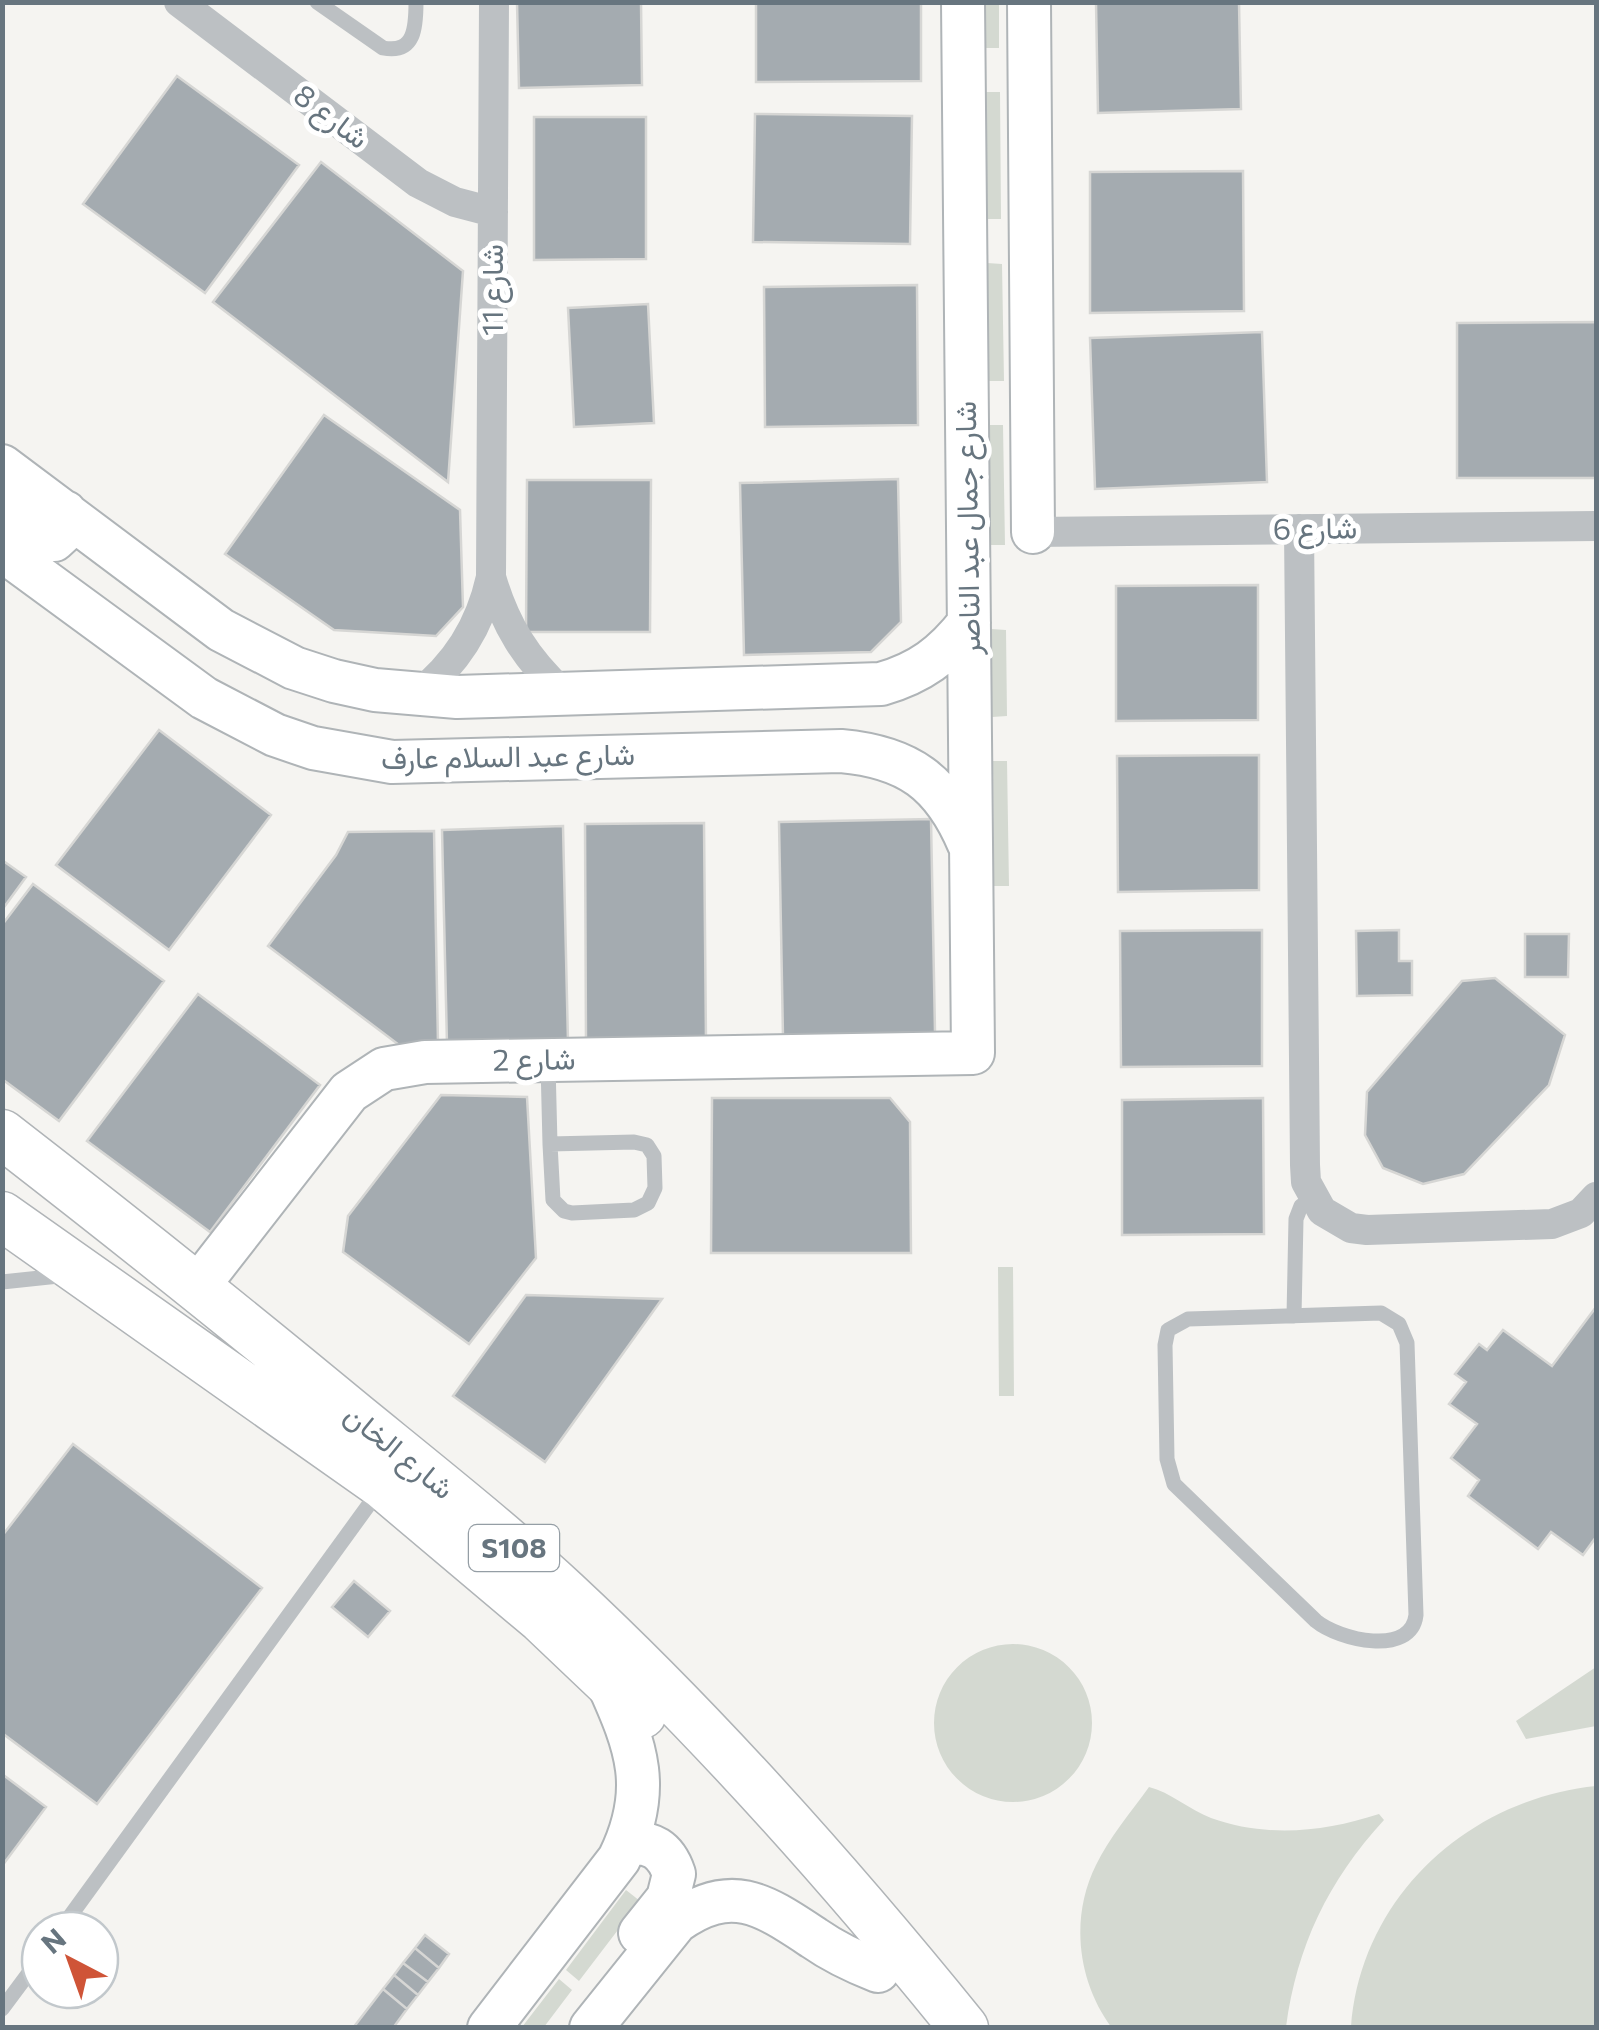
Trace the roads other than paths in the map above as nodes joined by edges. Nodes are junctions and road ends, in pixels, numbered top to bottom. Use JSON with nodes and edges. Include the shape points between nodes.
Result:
{"nodes":[{"id":1,"x":179,"y":2,"type":"edge"},
{"id":2,"x":317,"y":2,"type":"edge"},
{"id":3,"x":416,"y":2,"type":"edge"},
{"id":4,"x":494,"y":2,"type":"edge"},
{"id":5,"x":963,"y":2,"type":"edge"},
{"id":6,"x":1029,"y":2,"type":"edge"},
{"id":7,"x":494,"y":212,"type":"junction"},
{"id":8,"x":2,"y":466,"type":"edge"},
{"id":9,"x":64,"y":512,"type":"junction"},
{"id":10,"x":2,"y":514,"type":"edge"},
{"id":11,"x":1596,"y":526,"type":"edge"},
{"id":12,"x":1299,"y":529,"type":"junction"},
{"id":13,"x":1034,"y":532,"type":"joint"},
{"id":14,"x":2,"y":550,"type":"edge"},
{"id":15,"x":491,"y":577,"type":"junction"},
{"id":16,"x":968,"y":624,"type":"junction"},
{"id":17,"x":721,"y":687,"type":"junction"},
{"id":18,"x":563,"y":694,"type":"junction"},
{"id":19,"x":416,"y":696,"type":"junction"},
{"id":20,"x":532,"y":759,"type":"junction"},
{"id":21,"x":971,"y":847,"type":"junction"},
{"id":22,"x":973,"y":1053,"type":"joint"},
{"id":23,"x":548,"y":1060,"type":"junction"},
{"id":24,"x":2,"y":1134,"type":"edge"},
{"id":25,"x":550,"y":1144,"type":"junction"},
{"id":26,"x":1596,"y":1197,"type":"edge"},
{"id":27,"x":1313,"y":1198,"type":"junction"},
{"id":28,"x":2,"y":1216,"type":"edge"},
{"id":29,"x":82,"y":1274,"type":"junction"},
{"id":30,"x":2,"y":1282,"type":"edge"},
{"id":31,"x":198,"y":1286,"type":"junction"},
{"id":32,"x":1294,"y":1316,"type":"junction"},
{"id":33,"x":383,"y":1486,"type":"junction"},
{"id":34,"x":607,"y":1680,"type":"junction"},
{"id":35,"x":626,"y":1844,"type":"junction"},
{"id":36,"x":75,"y":1910,"type":"edge"},
{"id":37,"x":878,"y":1971,"type":"junction"},
{"id":38,"x":20,"y":1985,"type":"edge"},
{"id":39,"x":2,"y":2010,"type":"edge"},
{"id":40,"x":489,"y":2028,"type":"edge"},
{"id":41,"x":569,"y":2028,"type":"edge"},
{"id":42,"x":591,"y":2028,"type":"edge"},
{"id":43,"x":924,"y":2028,"type":"edge"},
{"id":44,"x":964,"y":2028,"type":"edge"}],
"edges":[{"from":1,"to":7,"type":"street","name":"شارع 8","via":[[418,183]]},
{"from":2,"to":3,"type":"lane","via":[[393,50],[415,33]]},
{"from":4,"to":7,"type":"street","name":"شارع 11"},
{"from":5,"to":16,"type":"street","name":"شارع جمال عبد الناصر"},
{"from":6,"to":13,"type":"street"},
{"from":7,"to":15,"type":"street","name":"شارع 11"},
{"from":8,"to":9,"type":"street","name":"شارع عبد السلام عارف"},
{"from":9,"to":10,"type":"street","via":[[66,529],[54,540]]},
{"from":9,"to":19,"type":"street","name":"شارع عبد السلام عارف","via":[[257,650],[334,681]]},
{"from":11,"to":12,"type":"street","name":"شارع 6"},
{"from":12,"to":13,"type":"street","name":"شارع 6"},
{"from":12,"to":27,"type":"street","via":[[1305,1165]]},
{"from":14,"to":20,"type":"street","name":"شارع عبد السلام عارف","via":[[204,698],[275,735],[392,762]]},
{"from":15,"to":18,"type":"street","name":"شارع 11","via":[[524,653]]},
{"from":15,"to":19,"type":"street","name":"شارع 11","via":[[466,644]]},
{"from":16,"to":17,"type":"street","name":"شارع عبد السلام عارف","via":[[930,664],[882,684]]},
{"from":16,"to":21,"type":"street","name":"شارع جمال عبد الناصر"},
{"from":17,"to":18,"type":"street","name":"شارع عبد السلام عارف"},
{"from":17,"to":20,"type":"street","via":[[732,704],[718,728],[577,736],[552,743]]},
{"from":18,"to":19,"type":"street","name":"شارع عبد السلام عارف"},
{"from":20,"to":21,"type":"street","name":"شارع عبد السلام عارف","via":[[878,754],[935,790]]},
{"from":21,"to":22,"type":"street","name":"شارع جمال عبد الناصر"},
{"from":22,"to":23,"type":"street","name":"شارع 2"},
{"from":23,"to":25,"type":"lane"},
{"from":23,"to":31,"type":"street","name":"شارع 2","via":[[404,1064],[366,1079],[335,1108]]},
{"from":24,"to":31,"type":"main road","name":"شارع الخان","number":"S108"},
{"from":25,"to":25,"type":"lane","via":[[551,1192],[564,1211],[634,1210],[654,1196],[654,1156],[641,1142]]},
{"from":26,"to":27,"type":"street","via":[[1581,1213],[1552,1224],[1367,1230],[1336,1220]]},
{"from":27,"to":32,"type":"lane","via":[[1296,1219]]},
{"from":28,"to":29,"type":"main road","name":"شارع الخان","number":"S108"},
{"from":29,"to":30,"type":"lane"},
{"from":29,"to":33,"type":"main road","name":"شارع الخان","number":"S108"},
{"from":31,"to":44,"type":"main road","name":"شارع الخان","number":"S108","via":[[565,1593],[753,1784]]},
{"from":32,"to":32,"type":"lane","via":[[1188,1319],[1168,1330],[1170,1476],[1326,1629],[1361,1641],[1402,1637],[1416,1615],[1404,1333],[1381,1313]]},
{"from":33,"to":34,"type":"main road","name":"شارع الخان","number":"S108"},
{"from":33,"to":36,"type":"lane"},
{"from":34,"to":35,"type":"street","via":[[639,1770],[638,1808]]},
{"from":34,"to":37,"type":"main road","name":"شارع الخان","number":"S108","via":[[774,1850]]},
{"from":35,"to":40,"type":"street"},
{"from":35,"to":41,"type":"street","via":[[662,1851],[674,1886]]},
{"from":37,"to":42,"type":"street","via":[[832,1950],[775,1911],[724,1901],[676,1922]]},
{"from":37,"to":43,"type":"main road","name":"شارع الخان","number":"S108"},
{"from":38,"to":39,"type":"lane"}]}
